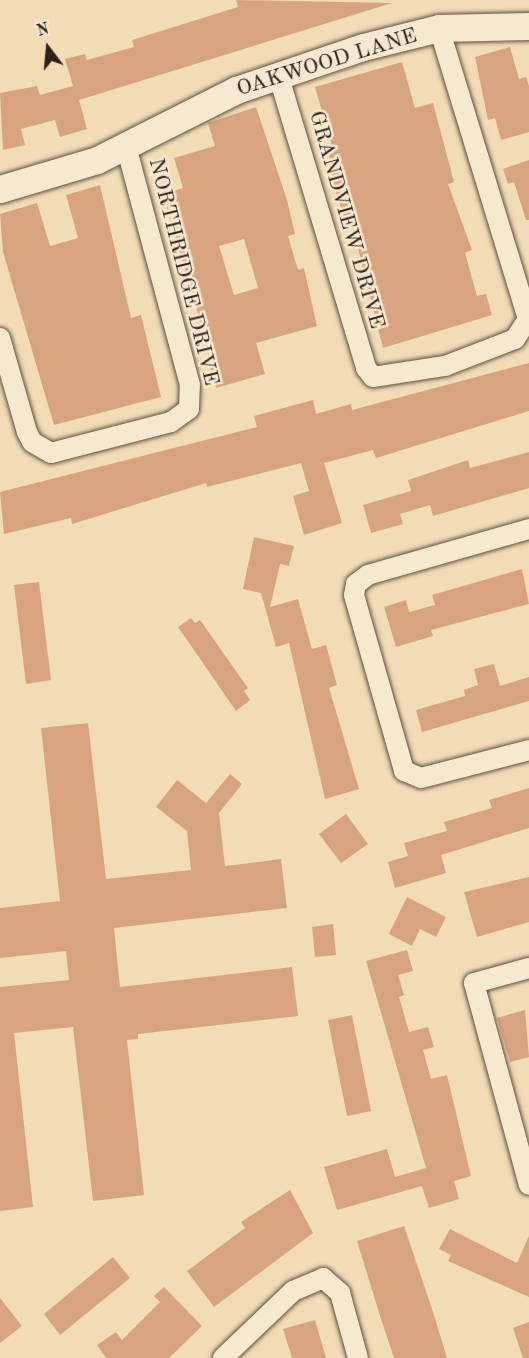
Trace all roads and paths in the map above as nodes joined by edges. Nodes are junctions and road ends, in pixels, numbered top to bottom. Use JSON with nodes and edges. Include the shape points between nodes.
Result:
{"nodes":[{"id":1,"x":529,"y":26,"type":"edge"},
{"id":2,"x":439,"y":28,"type":"junction"},
{"id":3,"x":278,"y":74,"type":"junction"},
{"id":4,"x":126,"y":146,"type":"junction"},
{"id":5,"x":0,"y":189,"type":"edge"},
{"id":6,"x":528,"y":319,"type":"edge"},
{"id":7,"x":0,"y":338,"type":"edge"},
{"id":8,"x":529,"y":529,"type":"edge"},
{"id":9,"x":529,"y":750,"type":"edge"},
{"id":10,"x":529,"y":968,"type":"edge"},
{"id":11,"x":529,"y":1185,"type":"edge"},
{"id":12,"x":223,"y":1358,"type":"edge"},
{"id":13,"x":358,"y":1358,"type":"edge"}],
"edges":[{"from":1,"to":2,"type":"street","name":"OAKWOOD LANE"},
{"from":2,"to":3,"type":"street","name":"OAKWOOD LANE"},
{"from":2,"to":6,"type":"street"},
{"from":3,"to":4,"type":"street","name":"OAKWOOD LANE"},
{"from":3,"to":6,"type":"street","name":"GRANDVIEW DRIVE","via":[[344,305],[373,376],[445,366],[495,349],[515,339]]},
{"from":4,"to":5,"type":"street","name":"OAKWOOD LANE","via":[[43,179]]},
{"from":4,"to":7,"type":"street","name":"NORTHRIDGE DRIVE","via":[[191,391],[189,409],[171,422],[73,449],[40,449],[27,432]]},
{"from":8,"to":9,"type":"street","via":[[377,572],[356,584],[355,615],[400,762],[413,777]]},
{"from":10,"to":11,"type":"street","via":[[474,983]]},
{"from":12,"to":13,"type":"street","via":[[293,1291],[324,1278],[340,1293]]}]}
